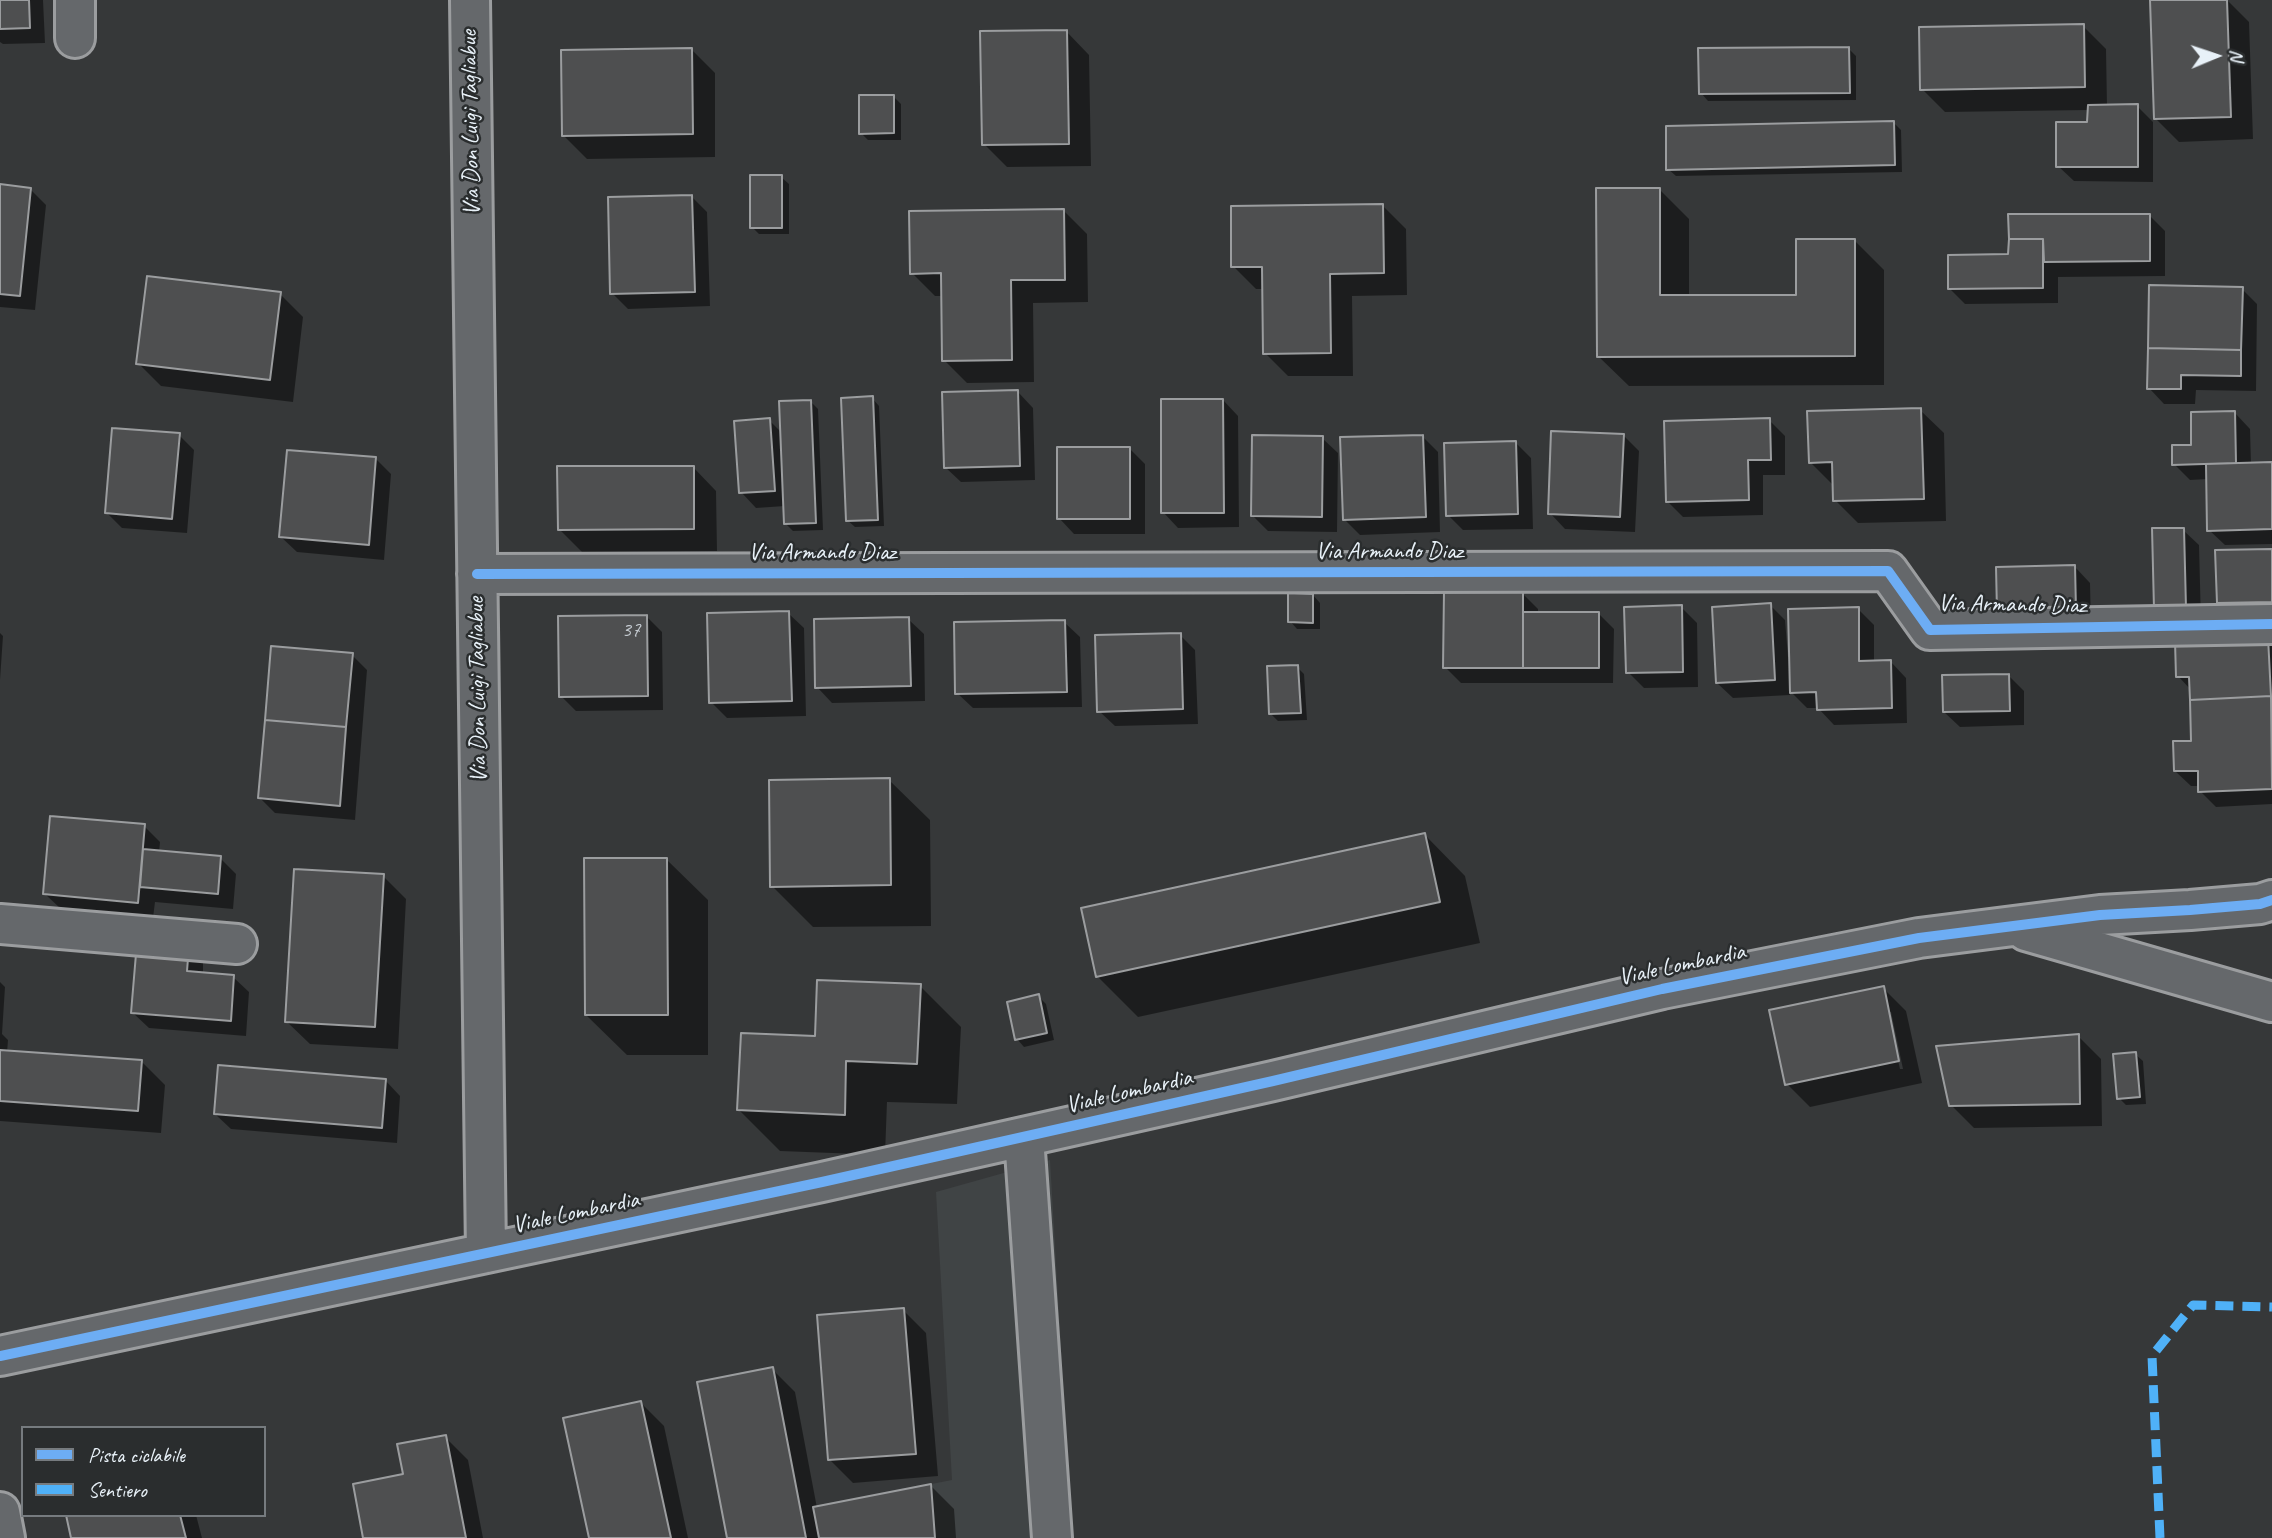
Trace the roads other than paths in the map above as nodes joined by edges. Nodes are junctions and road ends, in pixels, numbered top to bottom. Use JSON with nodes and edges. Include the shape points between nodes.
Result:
{"nodes":[{"id":1,"x":75,"y":0,"type":"edge"},
{"id":2,"x":470,"y":0,"type":"edge"},
{"id":3,"x":75,"y":38,"type":"dead end"},
{"id":4,"x":477,"y":574,"type":"junction"},
{"id":5,"x":2272,"y":624,"type":"edge"},
{"id":6,"x":2272,"y":900,"type":"edge"},
{"id":7,"x":0,"y":923,"type":"edge"},
{"id":8,"x":2011,"y":927,"type":"junction"},
{"id":9,"x":237,"y":944,"type":"dead end"},
{"id":10,"x":2272,"y":1002,"type":"edge"},
{"id":11,"x":1024,"y":1137,"type":"junction"},
{"id":12,"x":486,"y":1253,"type":"junction"},
{"id":13,"x":0,"y":1356,"type":"edge"},
{"id":14,"x":0,"y":1512,"type":"edge"},
{"id":15,"x":5,"y":1538,"type":"edge"},
{"id":16,"x":1052,"y":1538,"type":"edge"}],
"edges":[{"from":1,"to":3,"type":"street"},
{"from":2,"to":4,"type":"street","name":"Via Don Luigi Tagliabue"},
{"from":4,"to":5,"type":"street","name":"Via Armando Diaz","via":[[1888,571],[1930,630]]},
{"from":4,"to":12,"type":"street","name":"Via Don Luigi Tagliabue"},
{"from":6,"to":8,"type":"street","name":"Viale Lombardia"},
{"from":7,"to":9,"type":"street"},
{"from":8,"to":10,"type":"street","name":"Viale Lombardia"},
{"from":8,"to":11,"type":"street","name":"Viale Lombardia","via":[[1919,939],[1662,989]]},
{"from":11,"to":12,"type":"street","name":"Viale Lombardia"},
{"from":11,"to":16,"type":"street"},
{"from":12,"to":13,"type":"street","name":"Viale Lombardia"},
{"from":14,"to":15,"type":"street"}]}
